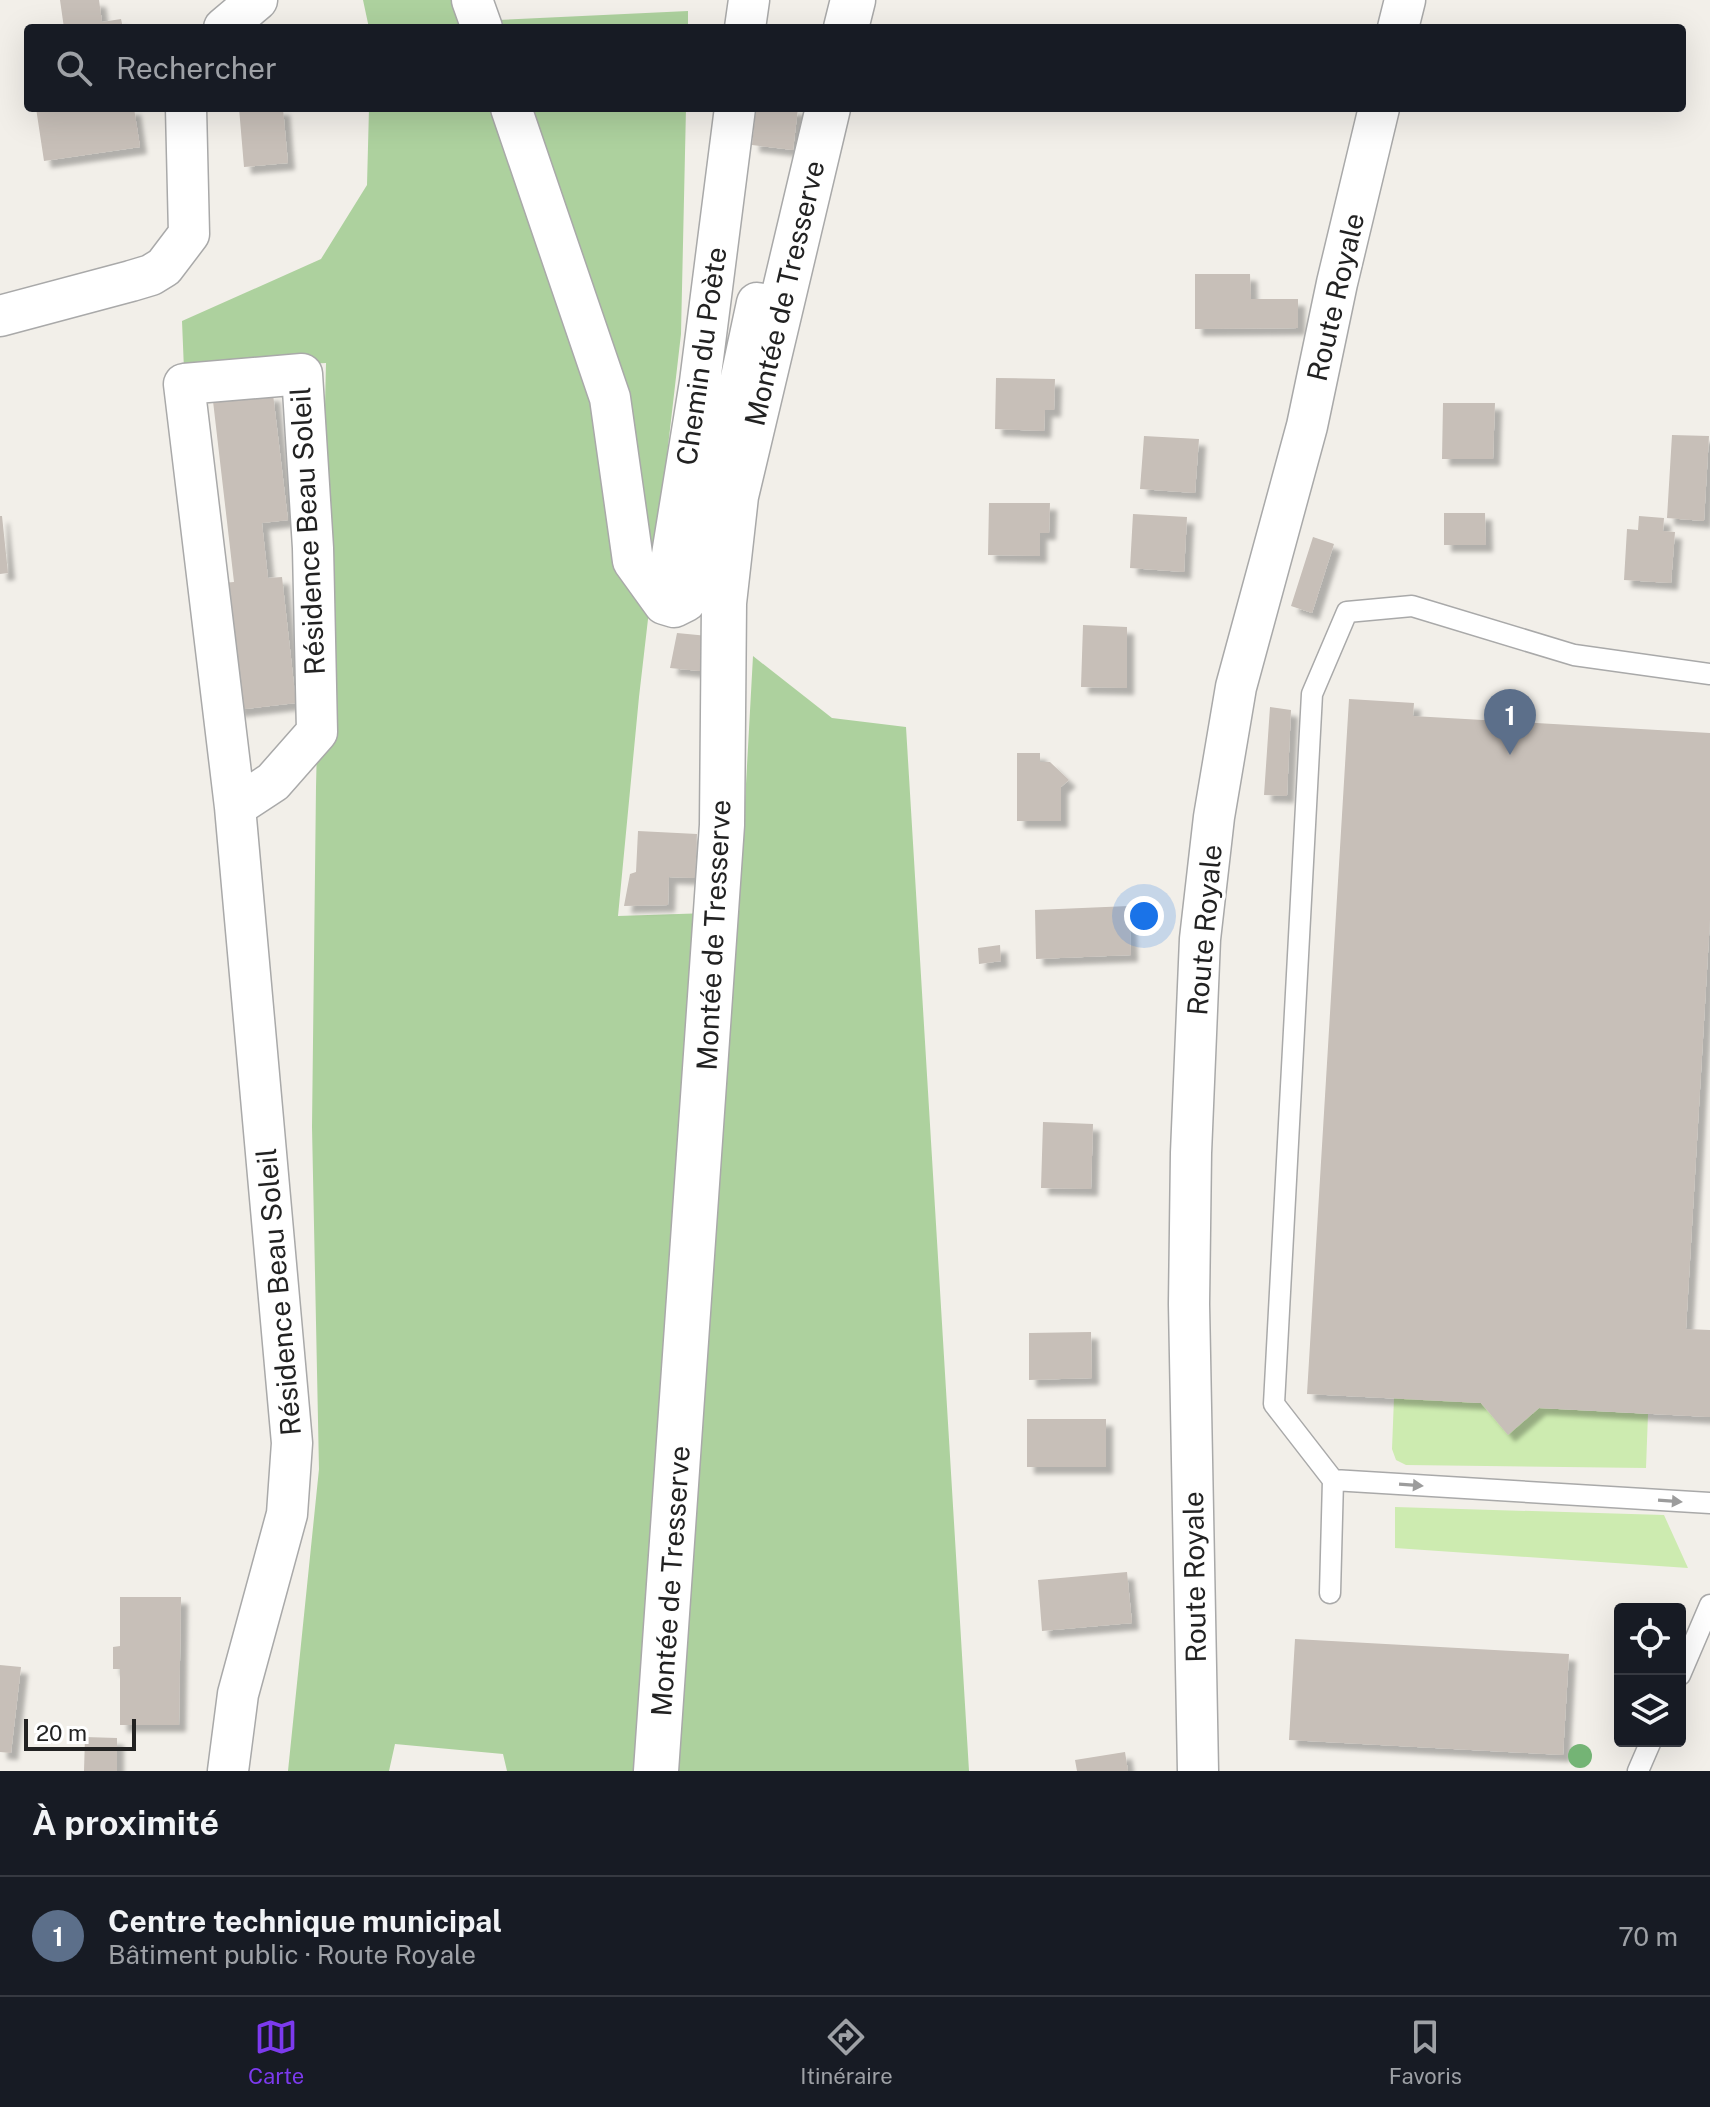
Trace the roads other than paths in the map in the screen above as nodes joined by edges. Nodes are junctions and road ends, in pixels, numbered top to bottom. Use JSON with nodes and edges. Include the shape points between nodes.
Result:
{"nodes":[{"id":1,"x":257,"y":0,"type":"edge"},
{"id":2,"x":472,"y":0,"type":"edge"},
{"id":3,"x":749,"y":0,"type":"edge"},
{"id":4,"x":853,"y":0,"type":"edge"},
{"id":5,"x":1405,"y":0,"type":"edge"},
{"id":6,"x":229,"y":24,"type":"edge"},
{"id":7,"x":481,"y":24,"type":"edge"},
{"id":8,"x":746,"y":24,"type":"edge"},
{"id":9,"x":847,"y":24,"type":"edge"},
{"id":10,"x":1399,"y":24,"type":"edge"},
{"id":11,"x":186,"y":112,"type":"edge"},
{"id":12,"x":512,"y":112,"type":"edge"},
{"id":13,"x":734,"y":112,"type":"edge"},
{"id":14,"x":827,"y":112,"type":"edge"},
{"id":15,"x":1378,"y":112,"type":"edge"},
{"id":16,"x":780,"y":308,"type":"junction"},
{"id":17,"x":0,"y":316,"type":"edge"},
{"id":18,"x":664,"y":604,"type":"junction"},
{"id":19,"x":1710,"y":674,"type":"edge"},
{"id":20,"x":235,"y":807,"type":"junction"},
{"id":21,"x":1333,"y":1480,"type":"junction"},
{"id":22,"x":1710,"y":1503,"type":"edge"},
{"id":23,"x":1330,"y":1593,"type":"dead end"},
{"id":24,"x":1710,"y":1605,"type":"edge"},
{"id":25,"x":1686,"y":1661,"type":"edge"},
{"id":26,"x":1648,"y":1747,"type":"edge"},
{"id":27,"x":228,"y":1771,"type":"edge"},
{"id":28,"x":656,"y":1771,"type":"edge"},
{"id":29,"x":1198,"y":1771,"type":"edge"},
{"id":30,"x":1638,"y":1771,"type":"edge"}],
"edges":[{"from":1,"to":6,"type":"street"},
{"from":2,"to":7,"type":"street"},
{"from":3,"to":8,"type":"street"},
{"from":4,"to":9,"type":"street"},
{"from":5,"to":10,"type":"street"},
{"from":11,"to":17,"type":"street","via":[[189,234],[164,267]]},
{"from":12,"to":18,"type":"street","via":[[610,398],[633,561]]},
{"from":13,"to":18,"type":"street","name":"Chemin du Poète","via":[[700,382]]},
{"from":14,"to":16,"type":"street","name":"Montée de Tresserve"},
{"from":15,"to":29,"type":"street","name":"Route Royale","via":[[1307,426],[1236,687],[1200,939],[1189,1304]]},
{"from":16,"to":18,"type":"street","via":[[757,303],[697,583],[686,601],[674,607]]},
{"from":16,"to":28,"type":"street","name":"Montée de Tresserve","via":[[736,496],[724,603],[722,825]]},
{"from":19,"to":21,"type":"lane","via":[[1574,655],[1412,606],[1347,612],[1312,694],[1274,1404]]},
{"from":20,"to":20,"type":"street","name":"Résidence Beau Soleil","via":[[184,384],[302,374],[317,732],[273,782]]},
{"from":20,"to":27,"type":"street","name":"Résidence Beau Soleil","via":[[292,1443],[287,1514],[238,1694]]},
{"from":21,"to":22,"type":"lane","one_way":true},
{"from":21,"to":23,"type":"lane"},
{"from":24,"to":25,"type":"lane"},
{"from":26,"to":30,"type":"lane"}]}
